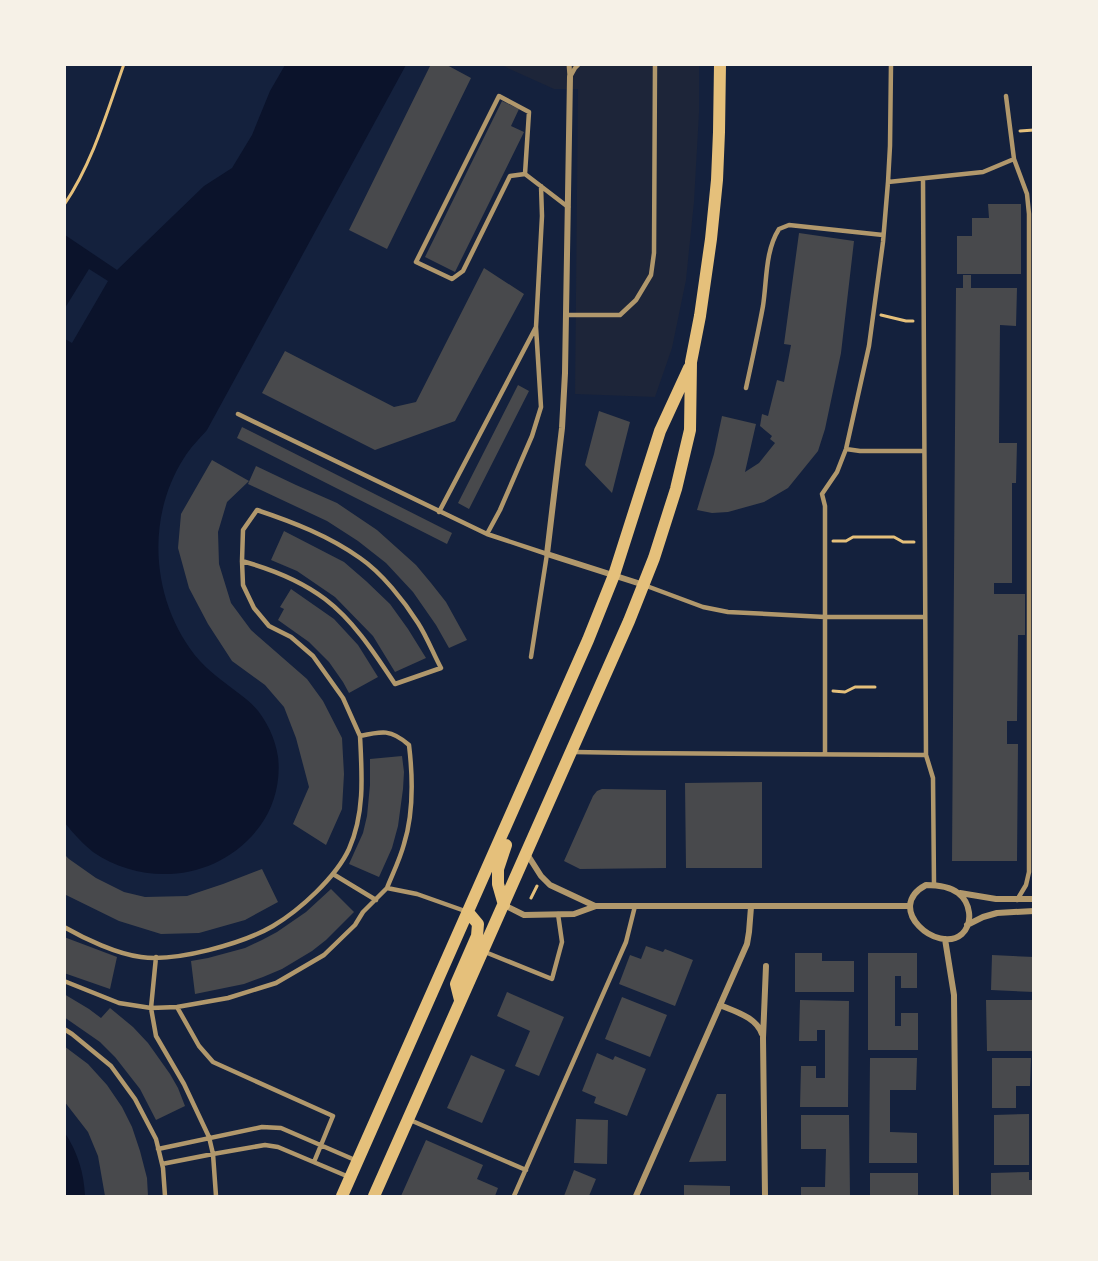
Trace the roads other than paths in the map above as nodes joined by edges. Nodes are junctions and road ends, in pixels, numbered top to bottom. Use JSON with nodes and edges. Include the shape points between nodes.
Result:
{"nodes":[{"id":1,"x":569,"y":64,"type":"edge"},
{"id":2,"x":579,"y":64,"type":"edge"},
{"id":3,"x":655,"y":64,"type":"edge"},
{"id":4,"x":720,"y":64,"type":"edge"},
{"id":5,"x":891,"y":64,"type":"edge"},
{"id":6,"x":570,"y":76,"type":"junction"},
{"id":7,"x":1006,"y":96,"type":"dead end"},
{"id":8,"x":1014,"y":159,"type":"junction"},
{"id":9,"x":525,"y":174,"type":"junction"},
{"id":10,"x":923,"y":179,"type":"junction"},
{"id":11,"x":888,"y":182,"type":"junction"},
{"id":12,"x":541,"y":186,"type":"junction"},
{"id":13,"x":568,"y":207,"type":"junction"},
{"id":14,"x":884,"y":235,"type":"junction"},
{"id":15,"x":566,"y":315,"type":"junction"},
{"id":16,"x":536,"y":327,"type":"junction"},
{"id":17,"x":692,"y":362,"type":"junction"},
{"id":18,"x":746,"y":388,"type":"dead end"},
{"id":19,"x":238,"y":414,"type":"dead end"},
{"id":20,"x":846,"y":448,"type":"junction"},
{"id":21,"x":924,"y":451,"type":"junction"},
{"id":22,"x":439,"y":512,"type":"junction"},
{"id":23,"x":487,"y":534,"type":"junction"},
{"id":24,"x":547,"y":554,"type":"junction"},
{"id":25,"x":242,"y":561,"type":"junction"},
{"id":26,"x":614,"y":575,"type":"junction"},
{"id":27,"x":644,"y":585,"type":"junction"},
{"id":28,"x":825,"y":617,"type":"junction"},
{"id":29,"x":925,"y":617,"type":"junction"},
{"id":30,"x":531,"y":657,"type":"dead end"},
{"id":31,"x":360,"y":736,"type":"junction"},
{"id":32,"x":570,"y":752,"type":"junction"},
{"id":33,"x":825,"y":754,"type":"junction"},
{"id":34,"x":926,"y":755,"type":"junction"},
{"id":35,"x":531,"y":770,"type":"junction"},
{"id":36,"x":526,"y":853,"type":"junction"},
{"id":37,"x":333,"y":874,"type":"junction"},
{"id":38,"x":933,"y":885,"type":"junction"},
{"id":39,"x":387,"y":888,"type":"junction"},
{"id":40,"x":958,"y":893,"type":"junction"},
{"id":41,"x":1034,"y":899,"type":"edge"},
{"id":42,"x":376,"y":900,"type":"junction"},
{"id":43,"x":1017,"y":900,"type":"junction"},
{"id":44,"x":504,"y":905,"type":"junction"},
{"id":45,"x":596,"y":906,"type":"junction"},
{"id":46,"x":635,"y":906,"type":"junction"},
{"id":47,"x":910,"y":906,"type":"junction"},
{"id":48,"x":751,"y":907,"type":"junction"},
{"id":49,"x":1034,"y":911,"type":"edge"},
{"id":50,"x":468,"y":912,"type":"junction"},
{"id":51,"x":558,"y":914,"type":"junction"},
{"id":52,"x":967,"y":925,"type":"junction"},
{"id":53,"x":64,"y":927,"type":"edge"},
{"id":54,"x":945,"y":939,"type":"junction"},
{"id":55,"x":482,"y":951,"type":"junction"},
{"id":56,"x":156,"y":957,"type":"junction"},
{"id":57,"x":766,"y":966,"type":"dead end"},
{"id":58,"x":64,"y":981,"type":"edge"},
{"id":59,"x":460,"y":1000,"type":"junction"},
{"id":60,"x":720,"y":1005,"type":"junction"},
{"id":61,"x":177,"y":1007,"type":"junction"},
{"id":62,"x":151,"y":1008,"type":"junction"},
{"id":63,"x":64,"y":1029,"type":"edge"},
{"id":64,"x":763,"y":1038,"type":"junction"},
{"id":65,"x":408,"y":1119,"type":"junction"},
{"id":66,"x":209,"y":1137,"type":"junction"},
{"id":67,"x":321,"y":1145,"type":"junction"},
{"id":68,"x":158,"y":1149,"type":"junction"},
{"id":69,"x":213,"y":1154,"type":"junction"},
{"id":70,"x":358,"y":1161,"type":"junction"},
{"id":71,"x":314,"y":1162,"type":"junction"},
{"id":72,"x":162,"y":1164,"type":"junction"},
{"id":73,"x":526,"y":1170,"type":"junction"},
{"id":74,"x":351,"y":1177,"type":"junction"},
{"id":75,"x":165,"y":1197,"type":"edge"},
{"id":76,"x":216,"y":1197,"type":"edge"},
{"id":77,"x":342,"y":1197,"type":"edge"},
{"id":78,"x":374,"y":1197,"type":"edge"},
{"id":79,"x":514,"y":1197,"type":"edge"},
{"id":80,"x":636,"y":1197,"type":"edge"},
{"id":81,"x":765,"y":1197,"type":"edge"},
{"id":82,"x":956,"y":1197,"type":"edge"}],
"edges":[{"from":1,"to":6,"type":"street"},
{"from":2,"to":6,"type":"lane"},
{"from":3,"to":15,"type":"lane","via":[[651,275],[636,300],[620,315]]},
{"from":4,"to":17,"type":"main road","via":[[711,239]]},
{"from":5,"to":11,"type":"lane"},
{"from":6,"to":13,"type":"street"},
{"from":7,"to":8,"type":"lane"},
{"from":8,"to":10,"type":"lane","via":[[983,172]]},
{"from":8,"to":43,"type":"lane","via":[[1027,194],[1030,245],[1029,872]]},
{"from":9,"to":9,"type":"lane","via":[[529,112],[498,96],[416,262],[452,279],[463,271],[510,176]]},
{"from":9,"to":12,"type":"lane"},
{"from":10,"to":11,"type":"lane"},
{"from":10,"to":21,"type":"lane"},
{"from":11,"to":14,"type":"lane"},
{"from":12,"to":13,"type":"lane"},
{"from":12,"to":16,"type":"lane"},
{"from":13,"to":15,"type":"street"},
{"from":14,"to":18,"type":"lane","via":[[789,225],[779,229],[773,238]]},
{"from":14,"to":20,"type":"lane","via":[[869,346]]},
{"from":15,"to":24,"type":"street","via":[[562,428]]},
{"from":16,"to":22,"type":"lane"},
{"from":16,"to":23,"type":"lane","via":[[541,407],[532,436]]},
{"from":17,"to":26,"type":"main road","via":[[660,431]]},
{"from":17,"to":27,"type":"main road","via":[[690,429],[676,489]]},
{"from":19,"to":22,"type":"lane"},
{"from":20,"to":21,"type":"lane"},
{"from":20,"to":28,"type":"lane","via":[[837,472],[822,494]]},
{"from":21,"to":29,"type":"lane"},
{"from":22,"to":23,"type":"lane"},
{"from":23,"to":24,"type":"lane"},
{"from":24,"to":26,"type":"street"},
{"from":24,"to":30,"type":"lane"},
{"from":25,"to":25,"type":"lane","via":[[243,530],[257,510],[327,538],[362,559],[392,587],[419,624],[441,668],[395,684],[370,646],[326,599],[296,581]]},
{"from":25,"to":31,"type":"lane","via":[[243,585],[254,608],[269,626],[291,637],[313,656],[344,698]]},
{"from":26,"to":27,"type":"street"},
{"from":26,"to":35,"type":"main road"},
{"from":27,"to":28,"type":"lane","via":[[728,612]]},
{"from":27,"to":32,"type":"main road"},
{"from":28,"to":29,"type":"lane"},
{"from":28,"to":33,"type":"lane"},
{"from":29,"to":34,"type":"lane"},
{"from":31,"to":37,"type":"lane","via":[[362,800],[358,823],[350,848]]},
{"from":31,"to":39,"type":"lane","via":[[383,732],[398,736],[409,745],[410,818]]},
{"from":32,"to":33,"type":"lane"},
{"from":32,"to":36,"type":"main road"},
{"from":33,"to":34,"type":"lane"},
{"from":34,"to":38,"type":"lane","via":[[933,778]]},
{"from":35,"to":44,"type":"main road","via":[[498,869]]},
{"from":35,"to":50,"type":"main road"},
{"from":36,"to":44,"type":"main road"},
{"from":36,"to":45,"type":"street","via":[[550,885]]},
{"from":37,"to":42,"type":"lane"},
{"from":37,"to":56,"type":"lane","via":[[273,926],[216,948],[179,957]]},
{"from":38,"to":40,"type":"street"},
{"from":38,"to":47,"type":"street","via":[[918,890]]},
{"from":39,"to":42,"type":"lane"},
{"from":39,"to":50,"type":"lane"},
{"from":40,"to":43,"type":"street"},
{"from":40,"to":52,"type":"street","via":[[968,906]]},
{"from":41,"to":43,"type":"street"},
{"from":42,"to":61,"type":"lane","via":[[324,955],[276,983],[228,998]]},
{"from":44,"to":51,"type":"street","via":[[524,915]]},
{"from":44,"to":55,"type":"main road"},
{"from":45,"to":46,"type":"street"},
{"from":45,"to":51,"type":"street","via":[[574,914]]},
{"from":46,"to":48,"type":"street"},
{"from":46,"to":73,"type":"lane","via":[[626,942]]},
{"from":47,"to":48,"type":"street"},
{"from":47,"to":54,"type":"street","via":[[912,916],[925,932]]},
{"from":48,"to":60,"type":"street","via":[[747,944]]},
{"from":49,"to":52,"type":"street","via":[[997,913]]},
{"from":50,"to":59,"type":"main road","via":[[478,924],[477,936],[456,984]]},
{"from":50,"to":70,"type":"main road"},
{"from":51,"to":55,"type":"lane","via":[[562,942],[552,979]]},
{"from":52,"to":54,"type":"street","via":[[962,933]]},
{"from":53,"to":56,"type":"lane","via":[[113,949]]},
{"from":54,"to":82,"type":"street","via":[[954,995]]},
{"from":55,"to":59,"type":"main road"},
{"from":56,"to":62,"type":"lane"},
{"from":57,"to":64,"type":"street"},
{"from":58,"to":62,"type":"lane","via":[[119,1003]]},
{"from":59,"to":65,"type":"main road"},
{"from":60,"to":64,"type":"street","via":[[752,1019]]},
{"from":60,"to":80,"type":"street"},
{"from":61,"to":62,"type":"lane"},
{"from":61,"to":67,"type":"lane","via":[[213,1062],[333,1116]]},
{"from":62,"to":66,"type":"lane","via":[[156,1035]]},
{"from":63,"to":68,"type":"lane","via":[[111,1066],[135,1099]]},
{"from":64,"to":81,"type":"street"},
{"from":65,"to":73,"type":"lane"},
{"from":65,"to":78,"type":"main road"},
{"from":66,"to":67,"type":"lane","via":[[272,1126]]},
{"from":66,"to":68,"type":"lane"},
{"from":66,"to":69,"type":"lane"},
{"from":67,"to":70,"type":"lane"},
{"from":67,"to":71,"type":"lane"},
{"from":68,"to":72,"type":"lane"},
{"from":69,"to":71,"type":"lane","via":[[265,1145]]},
{"from":69,"to":72,"type":"lane"},
{"from":69,"to":76,"type":"lane"},
{"from":70,"to":74,"type":"main road"},
{"from":71,"to":74,"type":"lane"},
{"from":72,"to":75,"type":"lane"},
{"from":73,"to":79,"type":"lane"},
{"from":74,"to":77,"type":"main road"}]}
